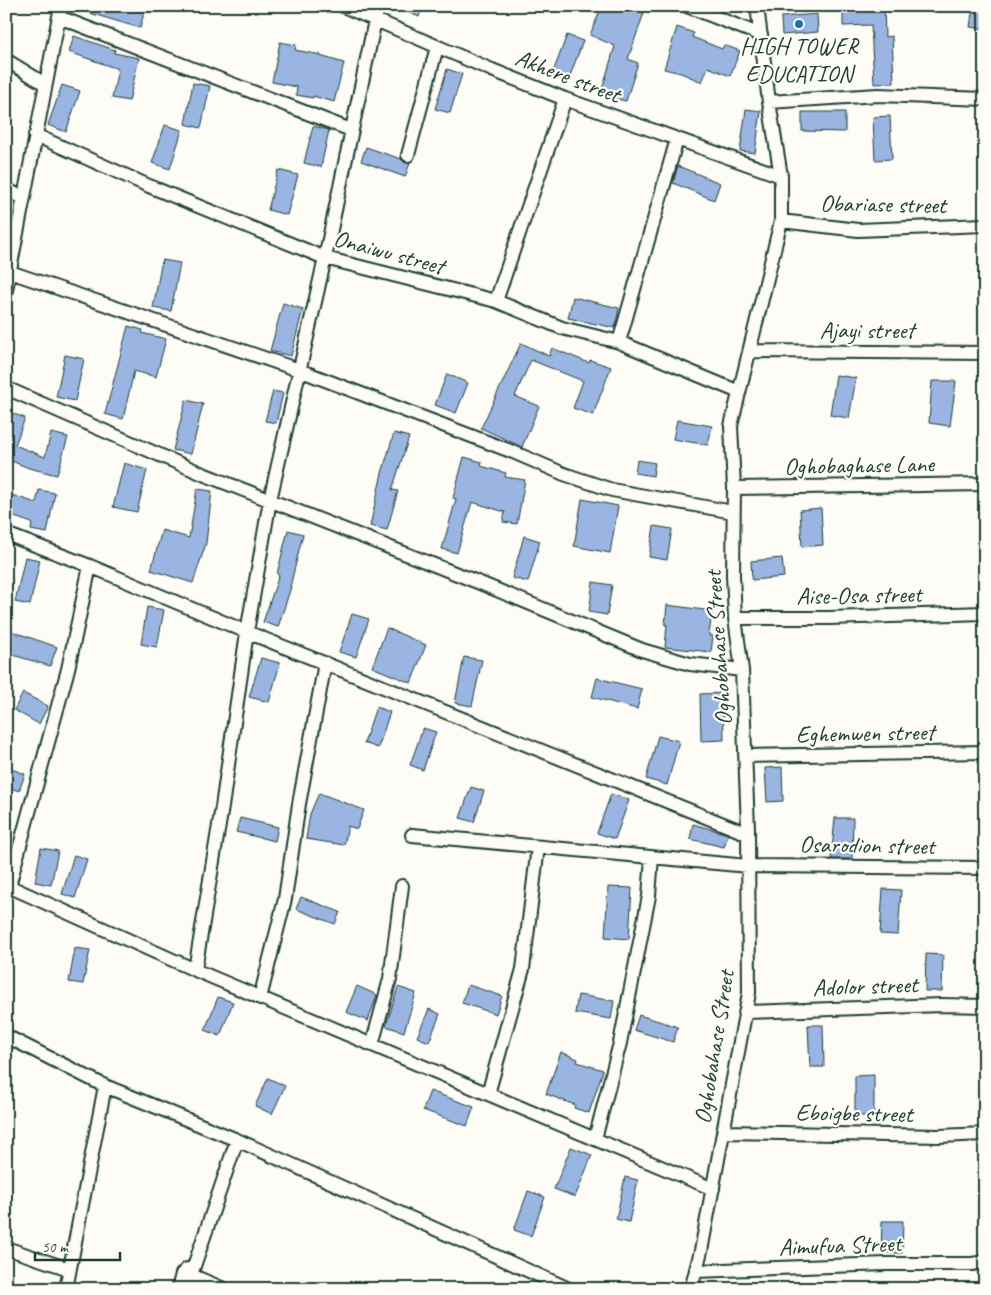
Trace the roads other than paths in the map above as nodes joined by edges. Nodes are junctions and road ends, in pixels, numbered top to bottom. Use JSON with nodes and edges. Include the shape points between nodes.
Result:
{"nodes":[{"id":1,"x":343,"y":6,"type":"edge"},
{"id":2,"x":378,"y":6,"type":"edge"},
{"id":3,"x":687,"y":6,"type":"edge"},
{"id":4,"x":757,"y":6,"type":"edge"},
{"id":5,"x":60,"y":11,"type":"edge"},
{"id":6,"x":375,"y":20,"type":"junction"},
{"id":7,"x":760,"y":35,"type":"junction"},
{"id":8,"x":437,"y":47,"type":"junction"},
{"id":9,"x":6,"y":60,"type":"edge"},
{"id":10,"x":45,"y":84,"type":"junction"},
{"id":11,"x":985,"y":98,"type":"edge"},
{"id":12,"x":565,"y":99,"type":"junction"},
{"id":13,"x":769,"y":102,"type":"junction"},
{"id":14,"x":352,"y":130,"type":"junction"},
{"id":15,"x":35,"y":136,"type":"junction"},
{"id":16,"x":677,"y":139,"type":"junction"},
{"id":17,"x":408,"y":155,"type":"dead end"},
{"id":18,"x":781,"y":176,"type":"junction"},
{"id":19,"x":6,"y":189,"type":"edge"},
{"id":20,"x":23,"y":198,"type":"junction"},
{"id":21,"x":781,"y":221,"type":"junction"},
{"id":22,"x":985,"y":225,"type":"edge"},
{"id":23,"x":325,"y":258,"type":"junction"},
{"id":24,"x":10,"y":272,"type":"junction"},
{"id":25,"x":6,"y":290,"type":"edge"},
{"id":26,"x":496,"y":301,"type":"junction"},
{"id":27,"x":619,"y":342,"type":"junction"},
{"id":28,"x":750,"y":351,"type":"junction"},
{"id":29,"x":985,"y":353,"type":"edge"},
{"id":30,"x":299,"y":370,"type":"junction"},
{"id":31,"x":6,"y":388,"type":"edge"},
{"id":32,"x":739,"y":392,"type":"junction"},
{"id":33,"x":985,"y":484,"type":"edge"},
{"id":34,"x":734,"y":488,"type":"junction"},
{"id":35,"x":270,"y":500,"type":"junction"},
{"id":36,"x":733,"y":512,"type":"junction"},
{"id":37,"x":6,"y":534,"type":"edge"},
{"id":38,"x":90,"y":566,"type":"junction"},
{"id":39,"x":985,"y":613,"type":"edge"},
{"id":40,"x":735,"y":618,"type":"junction"},
{"id":41,"x":247,"y":632,"type":"junction"},
{"id":42,"x":325,"y":663,"type":"junction"},
{"id":43,"x":742,"y":670,"type":"junction"},
{"id":44,"x":985,"y":752,"type":"edge"},
{"id":45,"x":745,"y":756,"type":"junction"},
{"id":46,"x":748,"y":834,"type":"junction"},
{"id":47,"x":412,"y":835,"type":"dead end"},
{"id":48,"x":538,"y":847,"type":"junction"},
{"id":49,"x":652,"y":857,"type":"junction"},
{"id":50,"x":748,"y":866,"type":"junction"},
{"id":51,"x":985,"y":868,"type":"edge"},
{"id":52,"x":8,"y":886,"type":"edge"},
{"id":53,"x":402,"y":886,"type":"dead end"},
{"id":54,"x":195,"y":970,"type":"junction"},
{"id":55,"x":260,"y":998,"type":"junction"},
{"id":56,"x":985,"y":1006,"type":"edge"},
{"id":57,"x":746,"y":1012,"type":"junction"},
{"id":58,"x":6,"y":1036,"type":"edge"},
{"id":59,"x":372,"y":1045,"type":"junction"},
{"id":60,"x":105,"y":1086,"type":"junction"},
{"id":61,"x":488,"y":1094,"type":"junction"},
{"id":62,"x":723,"y":1132,"type":"junction"},
{"id":63,"x":985,"y":1134,"type":"edge"},
{"id":64,"x":595,"y":1139,"type":"junction"},
{"id":65,"x":238,"y":1140,"type":"junction"},
{"id":66,"x":713,"y":1189,"type":"junction"},
{"id":67,"x":6,"y":1248,"type":"edge"},
{"id":68,"x":985,"y":1262,"type":"edge"},
{"id":69,"x":70,"y":1269,"type":"junction"},
{"id":70,"x":190,"y":1270,"type":"junction"},
{"id":71,"x":696,"y":1271,"type":"junction"},
{"id":72,"x":66,"y":1289,"type":"edge"},
{"id":73,"x":178,"y":1289,"type":"edge"},
{"id":74,"x":190,"y":1289,"type":"edge"},
{"id":75,"x":224,"y":1289,"type":"edge"},
{"id":76,"x":569,"y":1289,"type":"edge"},
{"id":77,"x":691,"y":1289,"type":"edge"}],
"edges":[{"from":1,"to":6,"type":"street","name":"Akhere street"},
{"from":2,"to":6,"type":"street"},
{"from":3,"to":7,"type":"street"},
{"from":4,"to":7,"type":"street","name":"Oghobahase Street"},
{"from":5,"to":10,"type":"street"},
{"from":5,"to":14,"type":"street"},
{"from":6,"to":8,"type":"street","name":"Akhere street"},
{"from":6,"to":14,"type":"street"},
{"from":7,"to":13,"type":"street","name":"Oghobahase Street"},
{"from":8,"to":12,"type":"street","name":"Akhere street"},
{"from":8,"to":17,"type":"street"},
{"from":9,"to":10,"type":"street"},
{"from":10,"to":15,"type":"street"},
{"from":11,"to":13,"type":"street","via":[[878,95]]},
{"from":12,"to":16,"type":"street","name":"Akhere street"},
{"from":12,"to":26,"type":"street"},
{"from":13,"to":18,"type":"street","name":"Oghobahase Street"},
{"from":14,"to":23,"type":"street"},
{"from":15,"to":20,"type":"street"},
{"from":15,"to":23,"type":"street","name":"Onaiwu street"},
{"from":16,"to":18,"type":"street","name":"Akhere street"},
{"from":16,"to":27,"type":"street"},
{"from":18,"to":21,"type":"street","name":"Oghobahase Street"},
{"from":19,"to":20,"type":"street"},
{"from":20,"to":24,"type":"street"},
{"from":21,"to":22,"type":"street","name":"Obariase street","via":[[858,230]]},
{"from":21,"to":28,"type":"street","name":"Oghobahase Street"},
{"from":23,"to":26,"type":"street","name":"Onaiwu street"},
{"from":23,"to":30,"type":"street"},
{"from":24,"to":25,"type":"street"},
{"from":24,"to":30,"type":"street"},
{"from":26,"to":27,"type":"street","name":"Onaiwu street","via":[[562,328]]},
{"from":27,"to":32,"type":"street","name":"Onaiwu street"},
{"from":28,"to":29,"type":"street","name":"Ajayi street"},
{"from":28,"to":32,"type":"street","name":"Oghobahase Street"},
{"from":30,"to":35,"type":"street"},
{"from":30,"to":36,"type":"street","via":[[612,490]]},
{"from":31,"to":35,"type":"street"},
{"from":32,"to":34,"type":"street","name":"Oghobahase Street","via":[[731,426]]},
{"from":33,"to":34,"type":"street","name":"Oghobaghase Lane"},
{"from":34,"to":36,"type":"street","name":"Oghobahase Street"},
{"from":35,"to":41,"type":"street"},
{"from":35,"to":43,"type":"street","via":[[642,650],[690,664]]},
{"from":36,"to":40,"type":"street","name":"Oghobahase Street"},
{"from":37,"to":38,"type":"street"},
{"from":38,"to":41,"type":"street"},
{"from":38,"to":52,"type":"street","via":[[68,669]]},
{"from":39,"to":40,"type":"street","name":"Aise-Osa street"},
{"from":40,"to":43,"type":"street","name":"Oghobahase Street"},
{"from":41,"to":42,"type":"street"},
{"from":41,"to":54,"type":"street"},
{"from":42,"to":46,"type":"street"},
{"from":42,"to":55,"type":"street","via":[[285,898]]},
{"from":43,"to":45,"type":"street","name":"Oghobahase Street"},
{"from":44,"to":45,"type":"street","name":"Eghemwen street"},
{"from":45,"to":46,"type":"street","name":"Oghobahase Street"},
{"from":46,"to":50,"type":"street","name":"Oghobahase Street"},
{"from":47,"to":48,"type":"street","name":"Osarodion street"},
{"from":48,"to":49,"type":"street","name":"Osarodion street"},
{"from":48,"to":61,"type":"street","via":[[524,969]]},
{"from":49,"to":50,"type":"street","name":"Osarodion street"},
{"from":49,"to":64,"type":"street","via":[[649,896],[622,1034]]},
{"from":50,"to":51,"type":"street","name":"Osarodion street"},
{"from":50,"to":57,"type":"street","name":"Oghobahase Street","via":[[749,993]]},
{"from":52,"to":54,"type":"street"},
{"from":53,"to":59,"type":"street","via":[[390,979]]},
{"from":54,"to":55,"type":"street"},
{"from":55,"to":59,"type":"street"},
{"from":56,"to":57,"type":"street","name":"Adolor street"},
{"from":57,"to":62,"type":"street","name":"Oghobahase Street"},
{"from":58,"to":60,"type":"street"},
{"from":59,"to":61,"type":"street"},
{"from":60,"to":65,"type":"street"},
{"from":60,"to":69,"type":"street"},
{"from":61,"to":64,"type":"street"},
{"from":62,"to":63,"type":"street","name":"Eboigbe street"},
{"from":62,"to":66,"type":"street","name":"Oghobahase Street"},
{"from":64,"to":66,"type":"street"},
{"from":65,"to":70,"type":"street"},
{"from":65,"to":76,"type":"street"},
{"from":66,"to":71,"type":"street","name":"Oghobahase Street"},
{"from":67,"to":69,"type":"street"},
{"from":68,"to":71,"type":"street","name":"Aimufua Street"},
{"from":69,"to":72,"type":"street"},
{"from":70,"to":73,"type":"street"},
{"from":70,"to":74,"type":"street"},
{"from":70,"to":75,"type":"street"},
{"from":71,"to":77,"type":"street","name":"Oghobahase Street"}]}
